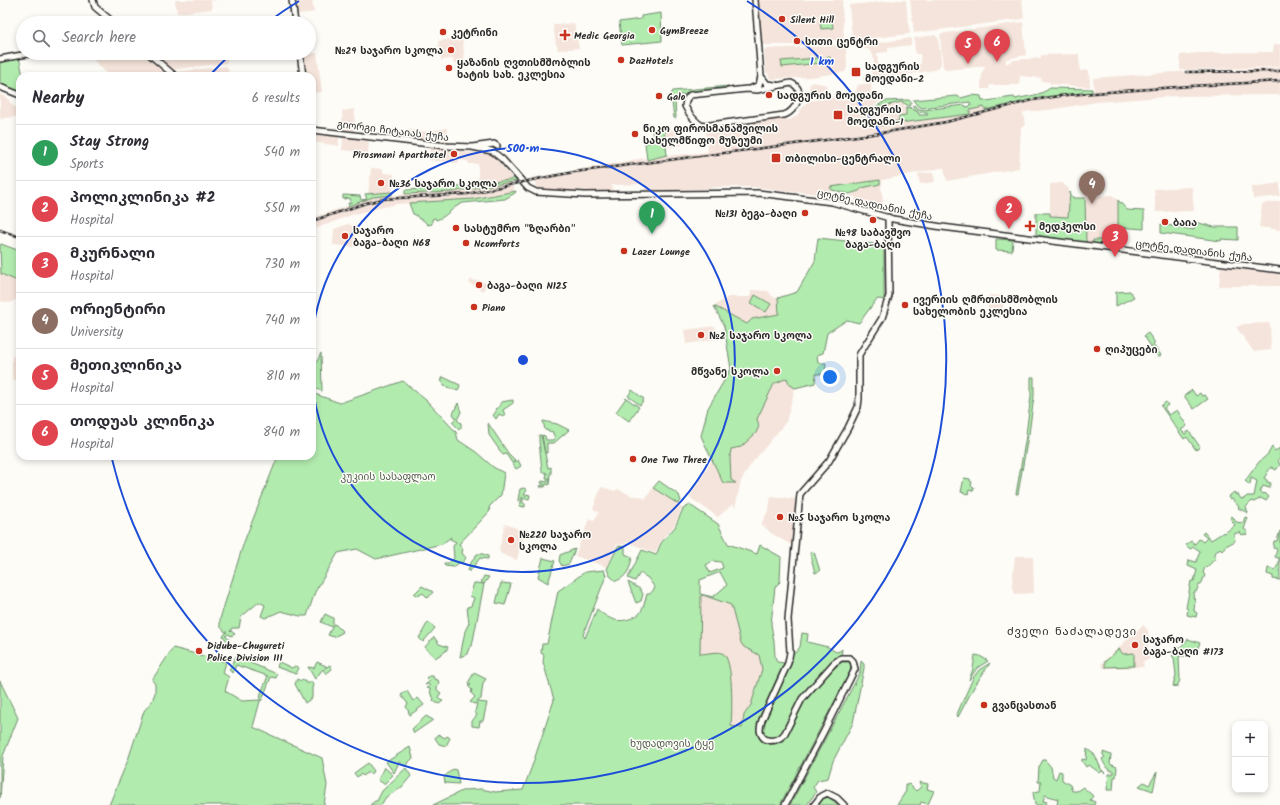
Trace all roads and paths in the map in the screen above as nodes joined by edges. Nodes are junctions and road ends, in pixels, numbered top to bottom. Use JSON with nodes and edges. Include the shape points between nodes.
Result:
{"nodes":[{"id":1,"x":93,"y":0,"type":"edge"},
{"id":2,"x":292,"y":0,"type":"edge"},
{"id":3,"x":756,"y":0,"type":"edge"},
{"id":4,"x":106,"y":16,"type":"edge"},
{"id":5,"x":294,"y":16,"type":"edge"},
{"id":6,"x":16,"y":56,"type":"edge"},
{"id":7,"x":0,"y":58,"type":"edge"},
{"id":8,"x":156,"y":60,"type":"edge"},
{"id":9,"x":301,"y":60,"type":"edge"},
{"id":10,"x":170,"y":72,"type":"edge"},
{"id":11,"x":302,"y":72,"type":"edge"},
{"id":12,"x":762,"y":82,"type":"junction"},
{"id":13,"x":779,"y":85,"type":"junction"},
{"id":14,"x":0,"y":87,"type":"edge"},
{"id":15,"x":747,"y":90,"type":"junction"},
{"id":16,"x":16,"y":93,"type":"edge"},
{"id":17,"x":316,"y":130,"type":"edge"},
{"id":18,"x":495,"y":145,"type":"junction"},
{"id":19,"x":472,"y":147,"type":"junction"},
{"id":20,"x":492,"y":150,"type":"junction"},
{"id":21,"x":502,"y":159,"type":"junction"},
{"id":22,"x":888,"y":217,"type":"junction"},
{"id":23,"x":1280,"y":270,"type":"edge"},
{"id":24,"x":784,"y":805,"type":"edge"},
{"id":25,"x":814,"y":805,"type":"edge"},
{"id":26,"x":844,"y":805,"type":"edge"}],
"edges":[{"from":1,"to":4,"type":"main road","via":[[95,7]]},
{"from":2,"to":5,"type":"main road"},
{"from":3,"to":12,"type":"main road"},
{"from":6,"to":7,"type":"main road"},
{"from":8,"to":10,"type":"main road"},
{"from":9,"to":11,"type":"main road"},
{"from":12,"to":13,"type":"main road"},
{"from":12,"to":15,"type":"main road","via":[[757,87]]},
{"from":13,"to":15,"type":"main road"},
{"from":13,"to":15,"type":"main road","via":[[791,83],[797,85],[800,91],[793,109],[784,115],[703,126],[685,106],[690,96]]},
{"from":14,"to":16,"type":"main road"},
{"from":17,"to":19,"type":"main road","name":"გიორგი ჩიტაიას ქუჩა"},
{"from":18,"to":19,"type":"main road","name":"გიორგი ჩიტაიას ქუჩა"},
{"from":18,"to":20,"type":"main road"},
{"from":18,"to":21,"type":"main road"},
{"from":19,"to":20,"type":"main road","name":"გიორგი ჩიტაიას ქუჩა"},
{"from":20,"to":21,"type":"main road"},
{"from":21,"to":22,"type":"main road","name":"ცოტნე დადიანის ქუჩა","via":[[528,188],[536,192],[593,195],[758,193],[832,202]]},
{"from":22,"to":23,"type":"main road","name":"ცოტნე დადიანის ქუჩა","via":[[1001,235]]},
{"from":22,"to":24,"type":"main road","via":[[889,296],[882,318],[860,355],[858,407],[829,461],[800,494],[788,619],[790,655],[762,720],[760,729],[763,736],[770,741],[783,736],[802,699],[834,663],[841,658],[850,658],[855,669]]},
{"from":25,"to":26,"type":"main road","via":[[827,793]]}]}
